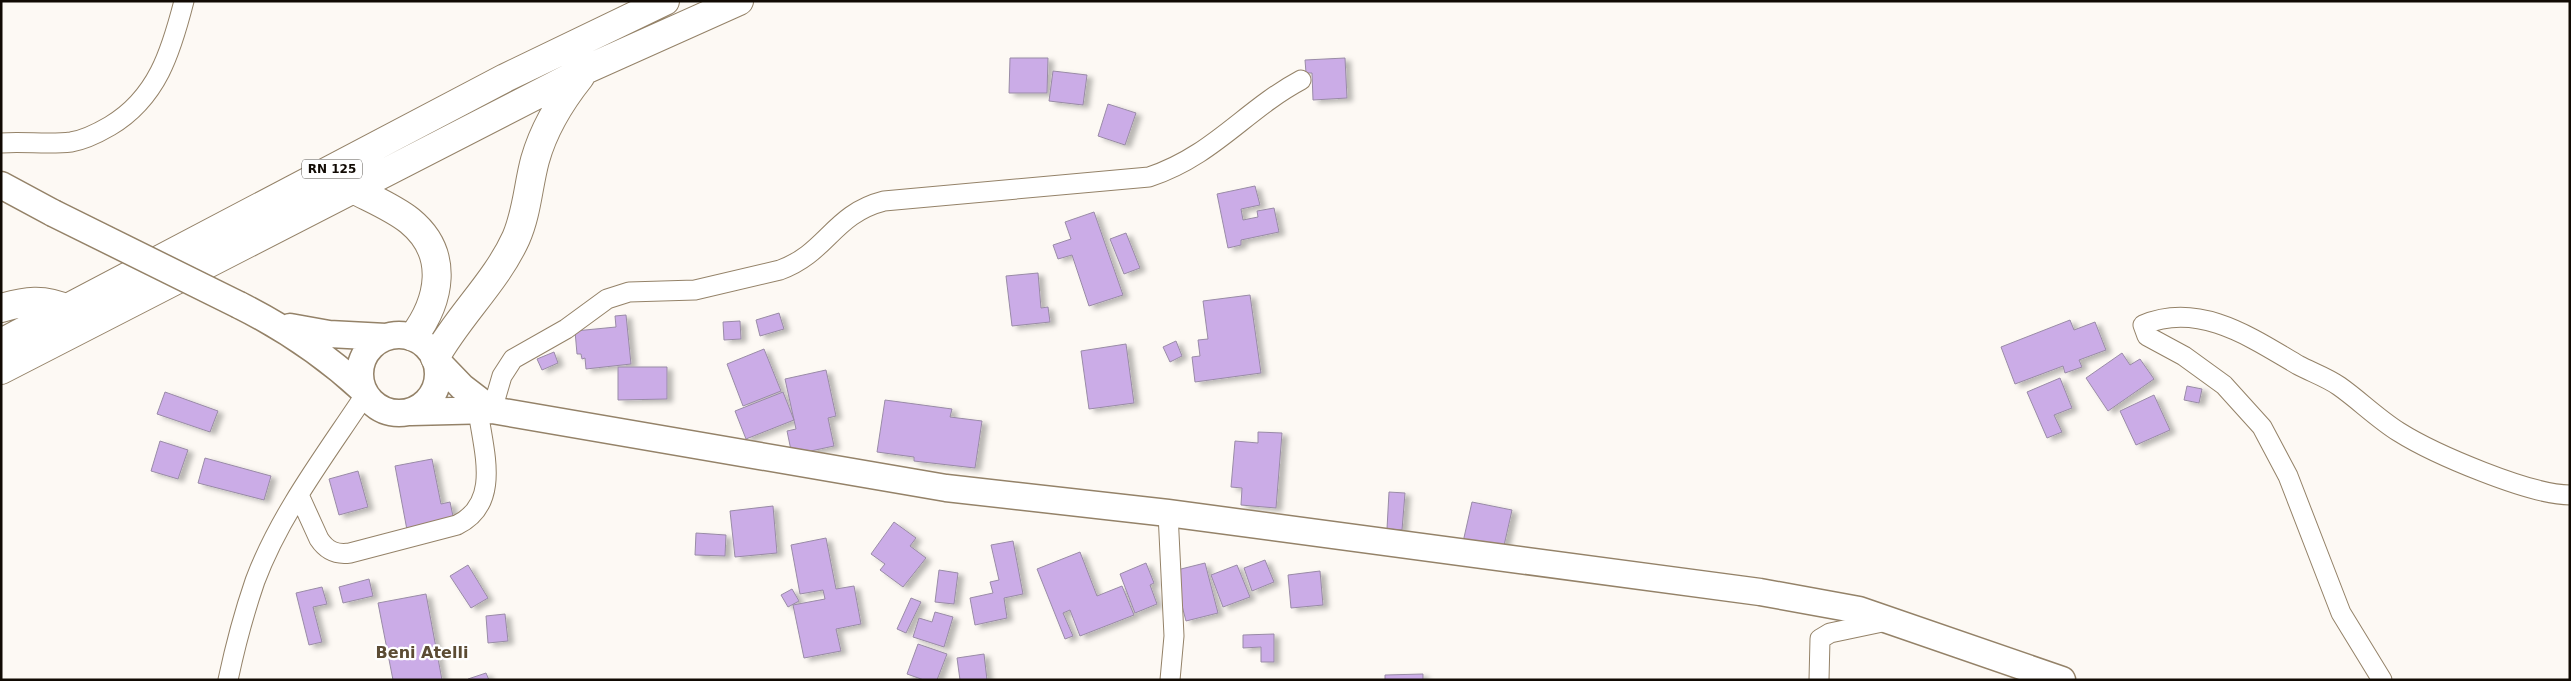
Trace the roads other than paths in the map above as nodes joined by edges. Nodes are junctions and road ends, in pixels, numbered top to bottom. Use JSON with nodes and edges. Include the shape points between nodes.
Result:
{"nodes":[{"id":1,"x":184,"y":1,"type":"edge"},
{"id":2,"x":666,"y":1,"type":"edge"},
{"id":3,"x":739,"y":1,"type":"edge"},
{"id":4,"x":585,"y":70,"type":"junction"},
{"id":5,"x":1301,"y":80,"type":"dead end"},
{"id":6,"x":1,"y":143,"type":"edge"},
{"id":7,"x":1,"y":185,"type":"edge"},
{"id":8,"x":353,"y":189,"type":"junction"},
{"id":9,"x":1,"y":308,"type":"edge"},
{"id":10,"x":66,"y":309,"type":"junction"},
{"id":11,"x":274,"y":322,"type":"junction"},
{"id":12,"x":386,"y":337,"type":"junction"},
{"id":13,"x":412,"y":337,"type":"junction"},
{"id":14,"x":1,"y":343,"type":"edge"},
{"id":15,"x":436,"y":359,"type":"junction"},
{"id":16,"x":1,"y":370,"type":"edge"},
{"id":17,"x":364,"y":393,"type":"junction"},
{"id":18,"x":485,"y":410,"type":"junction"},
{"id":19,"x":411,"y":412,"type":"junction"},
{"id":20,"x":299,"y":495,"type":"junction"},
{"id":21,"x":2570,"y":495,"type":"edge"},
{"id":22,"x":1168,"y":513,"type":"junction"},
{"id":23,"x":1890,"y":620,"type":"junction"},
{"id":24,"x":228,"y":680,"type":"edge"},
{"id":25,"x":1170,"y":680,"type":"edge"},
{"id":26,"x":1819,"y":680,"type":"edge"},
{"id":27,"x":2062,"y":680,"type":"edge"},
{"id":28,"x":2382,"y":680,"type":"edge"}],
"edges":[{"from":1,"to":6,"type":"street","via":[[160,74],[143,100],[119,121],[72,142]]},
{"from":2,"to":10,"type":"highway","number":"RN 125","via":[[505,78]]},
{"from":3,"to":4,"type":"highway"},
{"from":4,"to":8,"type":"highway"},
{"from":4,"to":15,"type":"highway","via":[[561,101],[542,140],[524,217],[509,252],[459,319]]},
{"from":5,"to":18,"type":"street","via":[[1272,98],[1204,151],[1149,177],[884,200],[849,215],[816,250],[780,270],[695,290],[640,291],[612,297],[566,329],[513,359]]},
{"from":7,"to":11,"type":"main road","bridge":true},
{"from":8,"to":13,"type":"highway","via":[[410,222],[420,232],[433,256],[436,270],[434,298],[423,324]]},
{"from":8,"to":16,"type":"highway"},
{"from":9,"to":10,"type":"highway","via":[[37,300]]},
{"from":10,"to":14,"type":"highway","number":"RN 125"},
{"from":11,"to":12,"type":"main road","via":[[329,334]]},
{"from":11,"to":17,"type":"main road","via":[[312,347]]},
{"from":12,"to":13,"type":"main road"},
{"from":12,"to":17,"type":"main road","via":[[377,341],[365,355],[359,372]]},
{"from":13,"to":15,"type":"main road","via":[[422,342]]},
{"from":15,"to":18,"type":"main road"},
{"from":15,"to":19,"type":"main road","via":[[438,378],[432,396]]},
{"from":17,"to":19,"type":"main road","via":[[380,409],[395,413]]},
{"from":17,"to":20,"type":"street"},
{"from":18,"to":19,"type":"main road"},
{"from":18,"to":20,"type":"street","via":[[486,492],[472,516],[457,525],[350,553],[336,553],[319,539]]},
{"from":18,"to":22,"type":"main road","via":[[897,481]]},
{"from":20,"to":24,"type":"street","via":[[256,580]]},
{"from":21,"to":28,"type":"street","via":[[2517,484],[2423,444],[2399,432],[2337,385],[2248,334],[2208,320],[2180,316],[2157,319],[2143,325],[2147,336],[2184,356],[2224,385],[2262,428],[2288,476],[2341,613]]},
{"from":22,"to":23,"type":"main road","via":[[1760,592],[1860,610]]},
{"from":22,"to":25,"type":"street","via":[[1174,636]]},
{"from":23,"to":26,"type":"street","via":[[1830,633],[1820,639]]},
{"from":23,"to":27,"type":"main road"}]}
